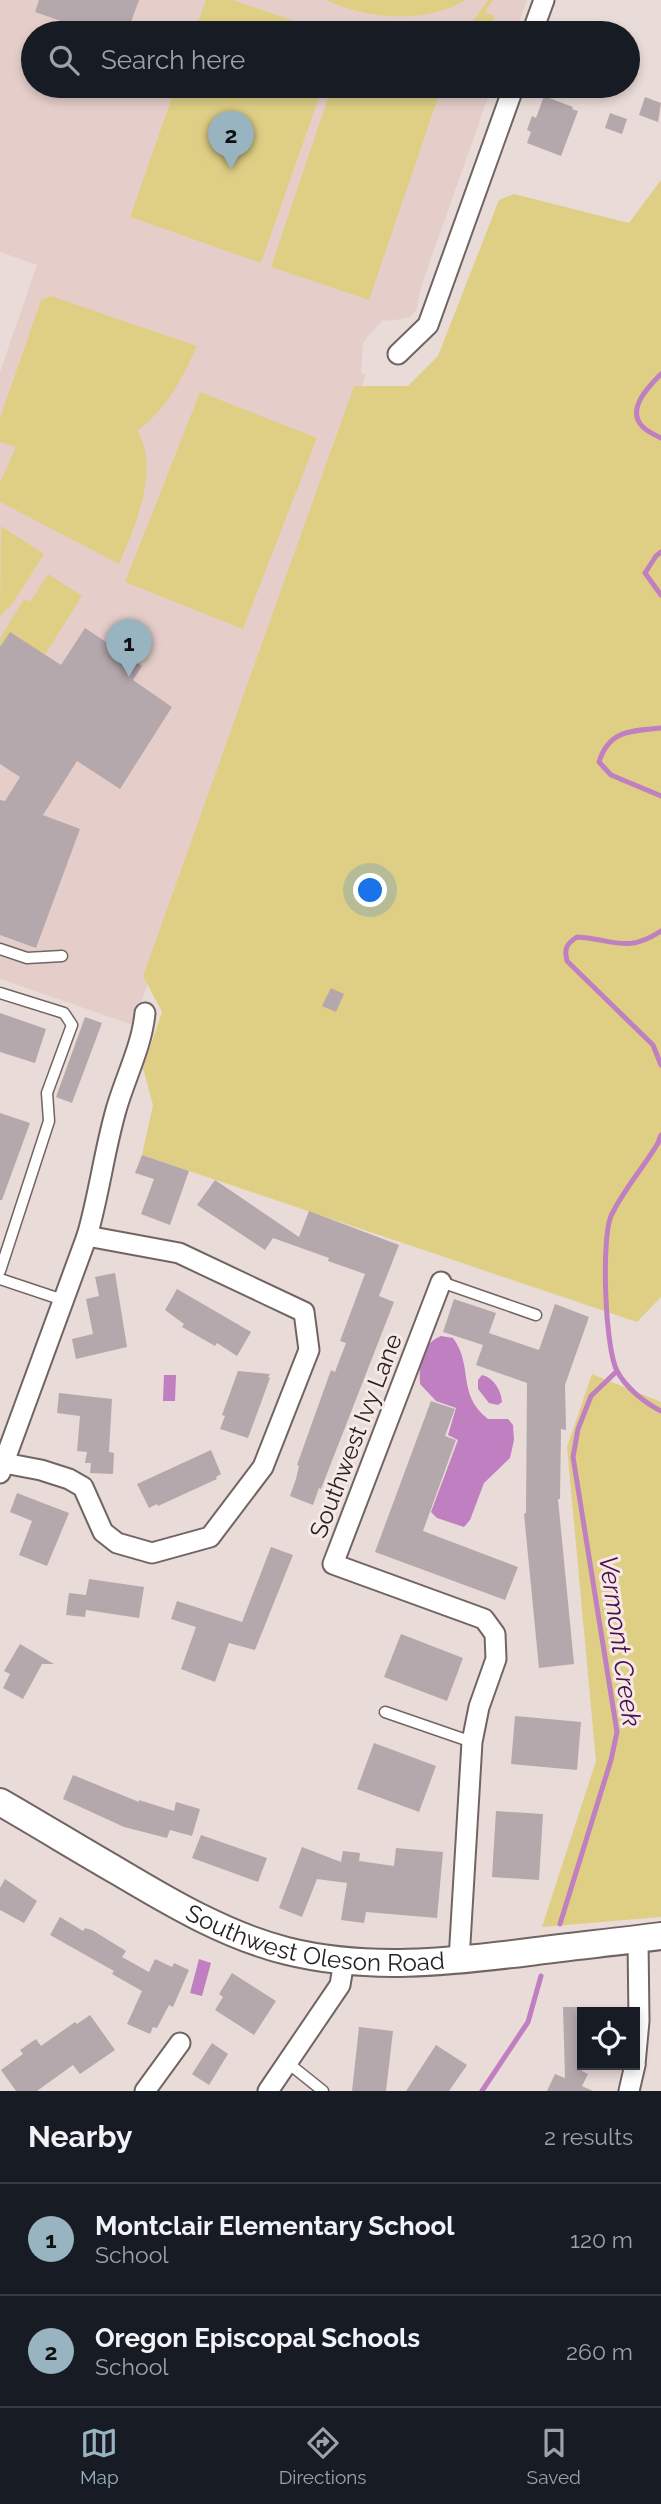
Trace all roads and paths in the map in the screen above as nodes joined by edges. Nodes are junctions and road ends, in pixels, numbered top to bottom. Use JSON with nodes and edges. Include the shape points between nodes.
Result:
{"nodes":[{"id":1,"x":544,"y":0,"type":"edge"},
{"id":2,"x":537,"y":21,"type":"edge"},
{"id":3,"x":510,"y":98,"type":"edge"},
{"id":4,"x":398,"y":354,"type":"dead end"},
{"id":5,"x":0,"y":949,"type":"edge"},
{"id":6,"x":62,"y":956,"type":"dead end"},
{"id":7,"x":0,"y":993,"type":"edge"},
{"id":8,"x":145,"y":1013,"type":"dead end"},
{"id":9,"x":87,"y":1236,"type":"junction"},
{"id":10,"x":0,"y":1271,"type":"edge"},
{"id":11,"x":0,"y":1279,"type":"edge"},
{"id":12,"x":441,"y":1282,"type":"joint"},
{"id":13,"x":63,"y":1300,"type":"junction"},
{"id":14,"x":536,"y":1315,"type":"dead end"},
{"id":15,"x":2,"y":1469,"type":"edge"},
{"id":16,"x":385,"y":1712,"type":"dead end"},
{"id":17,"x":472,"y":1742,"type":"junction"},
{"id":18,"x":0,"y":1802,"type":"edge"},
{"id":19,"x":650,"y":1938,"type":"edge"},
{"id":20,"x":459,"y":1960,"type":"junction"},
{"id":21,"x":344,"y":1961,"type":"junction"},
{"id":22,"x":640,"y":2013,"type":"edge"},
{"id":23,"x":180,"y":2043,"type":"dead end"},
{"id":24,"x":288,"y":2063,"type":"junction"},
{"id":25,"x":634,"y":2070,"type":"edge"},
{"id":26,"x":145,"y":2091,"type":"edge"},
{"id":27,"x":268,"y":2091,"type":"edge"},
{"id":28,"x":323,"y":2091,"type":"edge"},
{"id":29,"x":629,"y":2091,"type":"edge"}],
"edges":[{"from":1,"to":2,"type":"street"},
{"from":3,"to":4,"type":"street","via":[[428,325]]},
{"from":5,"to":6,"type":"lane","via":[[27,958]]},
{"from":7,"to":10,"type":"lane","via":[[64,1013],[72,1025],[47,1093],[49,1121]]},
{"from":8,"to":9,"type":"street"},
{"from":9,"to":13,"type":"street"},
{"from":9,"to":15,"type":"street","via":[[179,1253],[285,1301],[304,1312],[309,1350],[263,1468],[210,1537],[152,1553],[117,1543],[103,1532],[82,1487],[41,1470]]},
{"from":11,"to":13,"type":"lane"},
{"from":12,"to":14,"type":"lane"},
{"from":12,"to":17,"type":"street","name":"Southwest Ivy Lane","via":[[333,1564],[484,1619],[495,1634],[496,1659]]},
{"from":13,"to":15,"type":"street"},
{"from":16,"to":17,"type":"lane"},
{"from":17,"to":20,"type":"street","name":"Southwest Ivy Lane"},
{"from":18,"to":21,"type":"main road","name":"Southwest Oleson Road","via":[[159,1896],[233,1933],[284,1950]]},
{"from":19,"to":20,"type":"main road","name":"Southwest Oleson Road"},
{"from":19,"to":22,"type":"street"},
{"from":20,"to":21,"type":"main road","name":"Southwest Oleson Road","via":[[405,1964]]},
{"from":21,"to":24,"type":"street","via":[[340,1985]]},
{"from":23,"to":26,"type":"street"},
{"from":24,"to":27,"type":"street"},
{"from":24,"to":28,"type":"lane"},
{"from":25,"to":29,"type":"street"}]}
